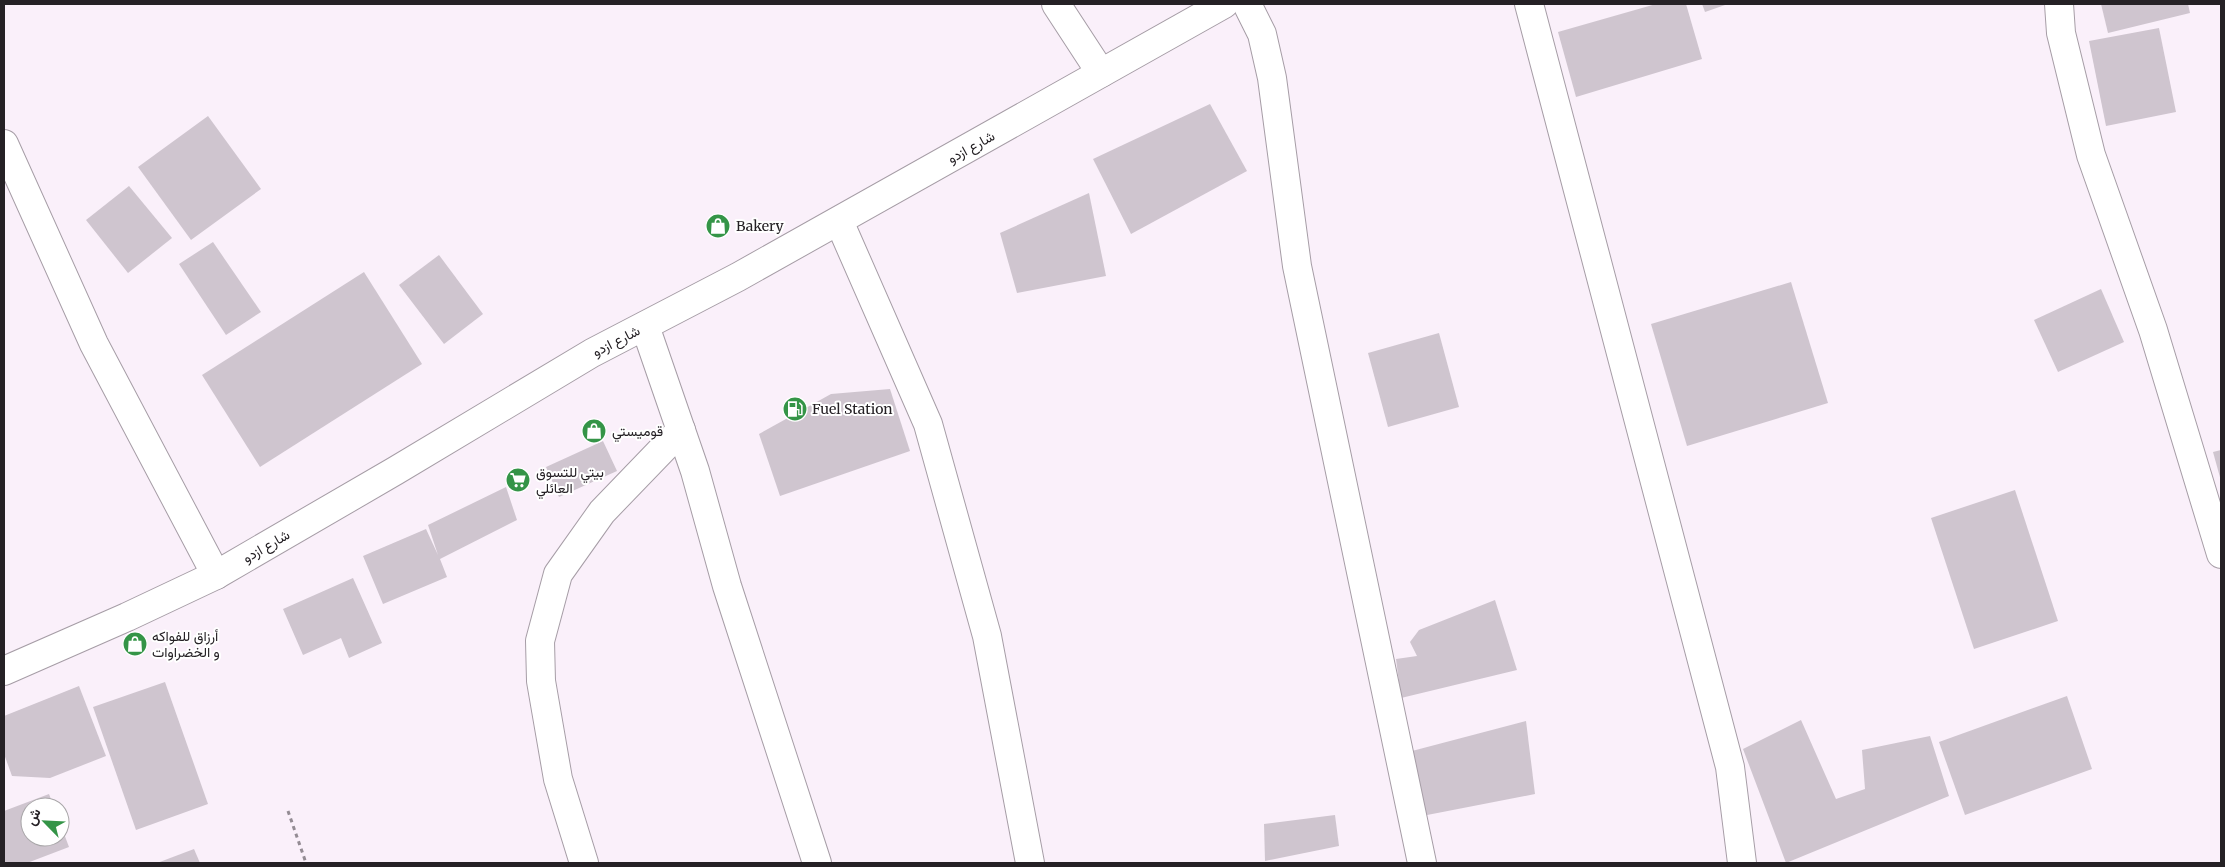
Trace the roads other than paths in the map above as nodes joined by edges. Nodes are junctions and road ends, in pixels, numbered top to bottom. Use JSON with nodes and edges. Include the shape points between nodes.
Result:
{"nodes":[{"id":1,"x":1056,"y":4,"type":"edge"},
{"id":2,"x":1224,"y":4,"type":"edge"},
{"id":3,"x":1246,"y":4,"type":"edge"},
{"id":4,"x":1529,"y":4,"type":"edge"},
{"id":5,"x":2059,"y":4,"type":"edge"},
{"id":6,"x":1101,"y":73,"type":"junction"},
{"id":7,"x":4,"y":144,"type":"edge"},
{"id":8,"x":839,"y":221,"type":"junction"},
{"id":9,"x":645,"y":326,"type":"junction"},
{"id":10,"x":680,"y":430,"type":"junction"},
{"id":11,"x":2221,"y":554,"type":"edge"},
{"id":12,"x":216,"y":575,"type":"junction"},
{"id":13,"x":4,"y":671,"type":"edge"},
{"id":14,"x":584,"y":863,"type":"edge"},
{"id":15,"x":817,"y":863,"type":"edge"},
{"id":16,"x":1030,"y":863,"type":"edge"},
{"id":17,"x":1422,"y":863,"type":"edge"},
{"id":18,"x":1742,"y":863,"type":"edge"}],
"edges":[{"from":1,"to":6,"type":"street"},
{"from":2,"to":6,"type":"street","name":"شارع ازدو"},
{"from":3,"to":17,"type":"street","via":[[1262,34],[1272,78],[1297,266]]},
{"from":4,"to":18,"type":"street","via":[[1730,767]]},
{"from":5,"to":11,"type":"street","via":[[2061,33],[2090,155],[2153,330]]},
{"from":6,"to":8,"type":"street","name":"شارع ازدو"},
{"from":7,"to":12,"type":"street","via":[[94,344]]},
{"from":8,"to":9,"type":"street","name":"شارع ازدو"},
{"from":8,"to":16,"type":"street","via":[[928,424],[987,636]]},
{"from":9,"to":10,"type":"street"},
{"from":9,"to":12,"type":"street","name":"شارع ازدو","via":[[592,353],[396,472]]},
{"from":10,"to":14,"type":"street","via":[[602,512],[558,574],[540,641],[541,681],[558,779]]},
{"from":10,"to":15,"type":"street"},
{"from":12,"to":13,"type":"street","name":"شارع ازدو"}]}
